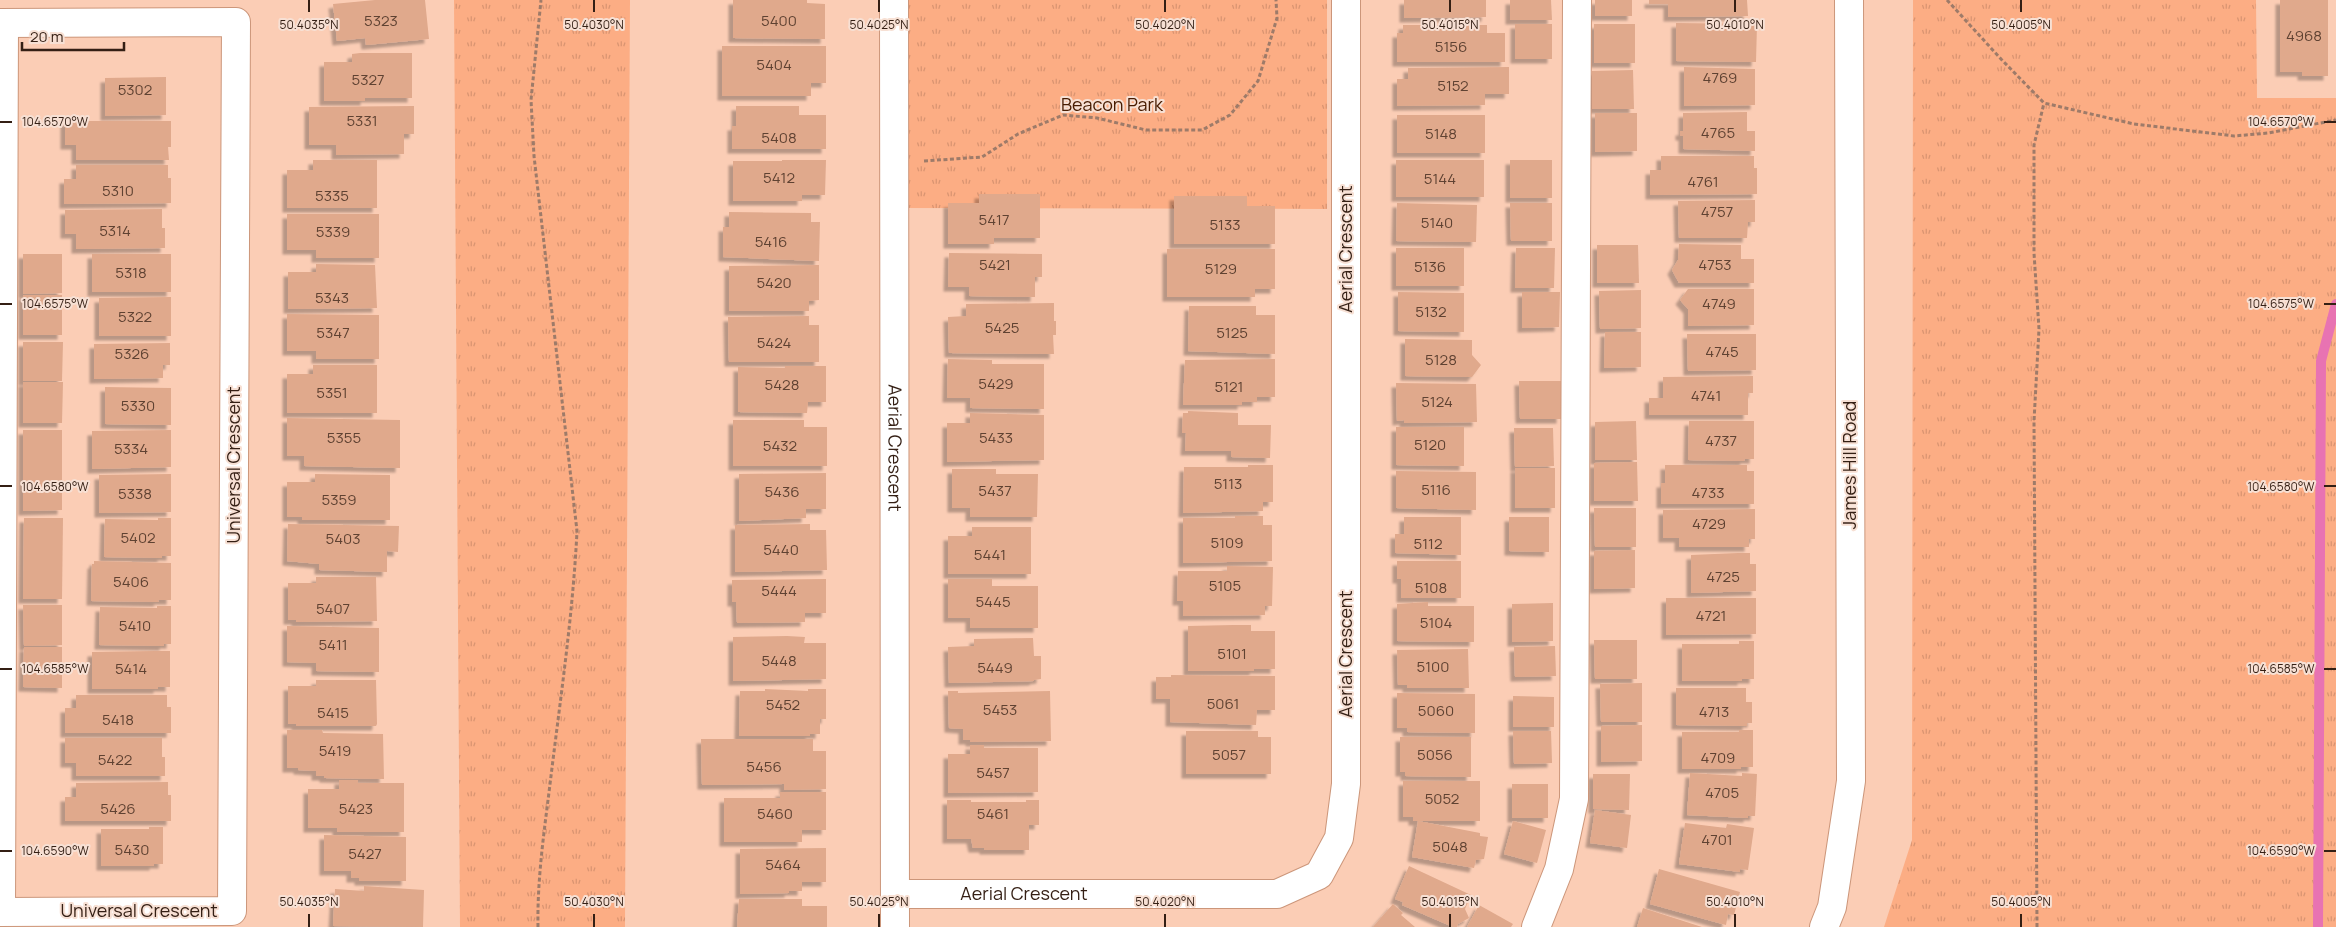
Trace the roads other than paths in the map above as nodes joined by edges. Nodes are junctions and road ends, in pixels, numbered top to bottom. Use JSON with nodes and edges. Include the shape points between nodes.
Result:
{"nodes":[{"id":1,"x":894,"y":0,"type":"edge"},
{"id":2,"x":1346,"y":0,"type":"edge"},
{"id":3,"x":1578,"y":0,"type":"edge"},
{"id":4,"x":1849,"y":0,"type":"edge"},
{"id":5,"x":2,"y":23,"type":"edge"},
{"id":6,"x":895,"y":894,"type":"junction"},
{"id":7,"x":0,"y":912,"type":"edge"},
{"id":8,"x":895,"y":927,"type":"edge"},
{"id":9,"x":1536,"y":927,"type":"edge"},
{"id":10,"x":1824,"y":927,"type":"edge"}],
"edges":[{"from":1,"to":6,"type":"street","name":"Aerial Crescent"},
{"from":2,"to":6,"type":"street","name":"Aerial Crescent","via":[[1346,784],[1339,838],[1319,875],[1277,894]]},
{"from":3,"to":9,"type":"street","via":[[1574,798],[1559,869]]},
{"from":4,"to":10,"type":"street","name":"James Hill Road","via":[[1850,781],[1832,907]]},
{"from":5,"to":7,"type":"street"},
{"from":5,"to":7,"type":"street","name":"Universal Crescent","via":[[236,22],[236,42],[232,911]]},
{"from":6,"to":8,"type":"street","name":"Aerial Crescent"}]}
